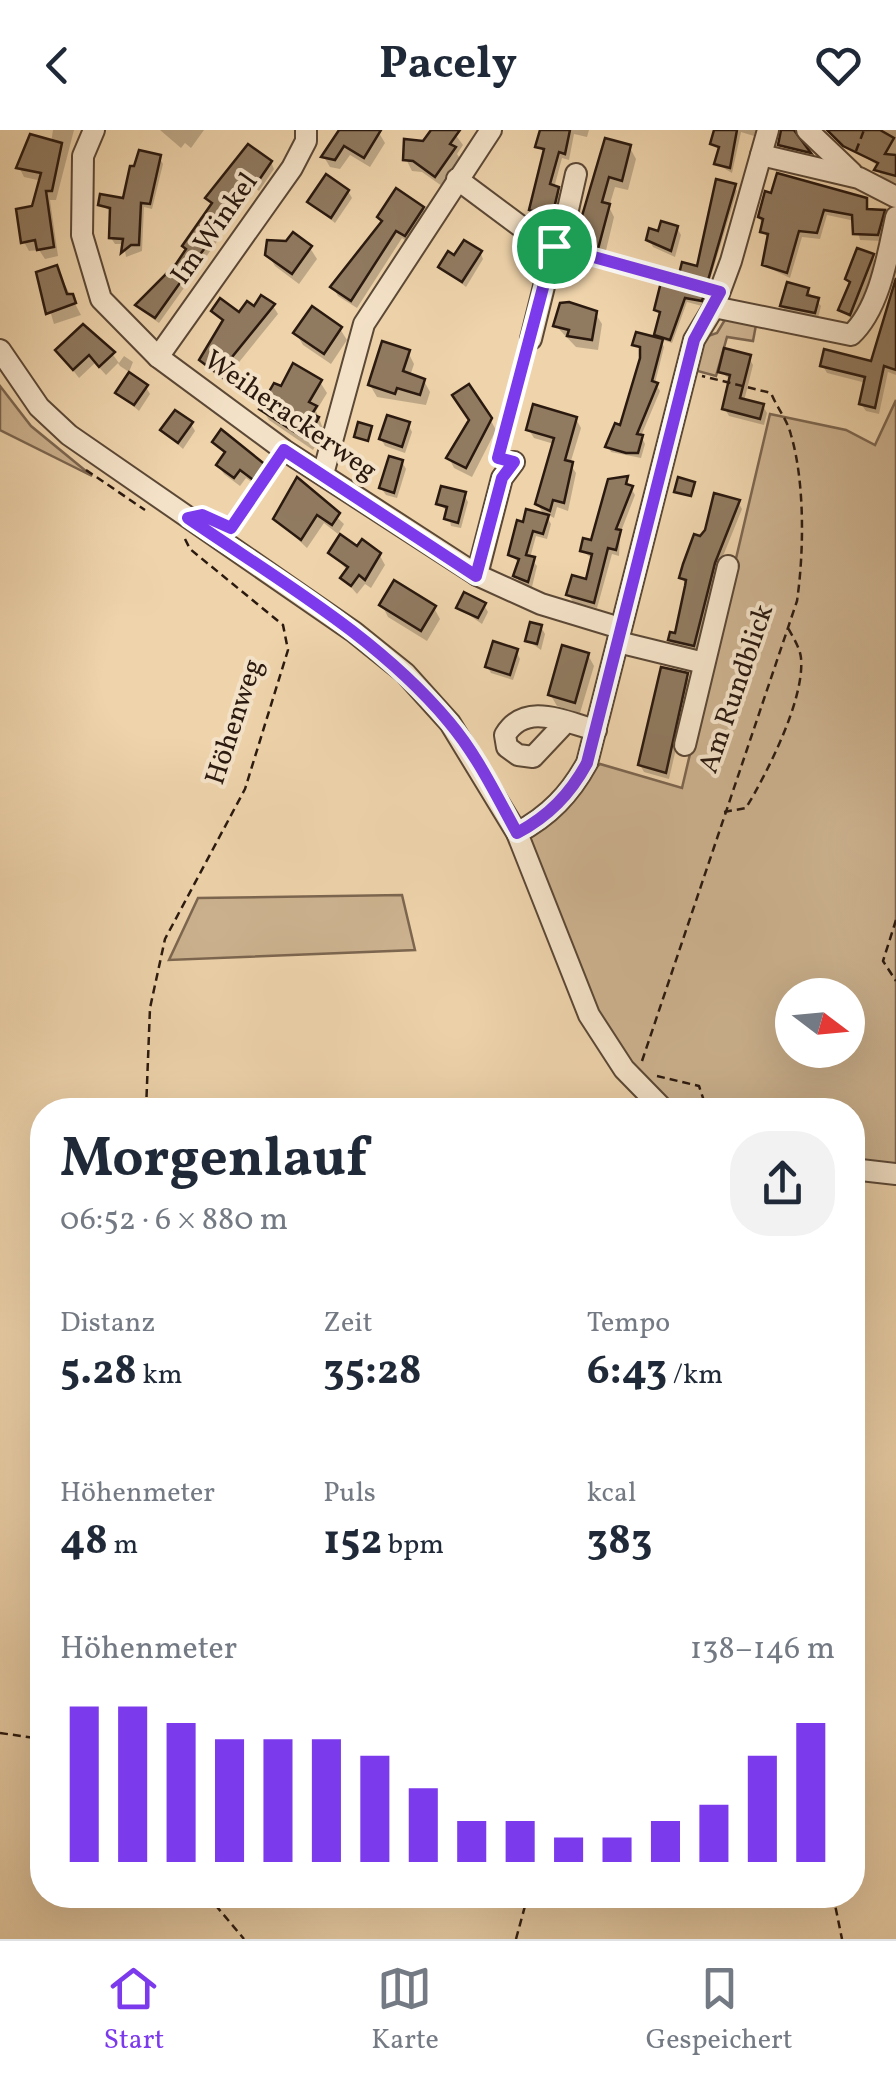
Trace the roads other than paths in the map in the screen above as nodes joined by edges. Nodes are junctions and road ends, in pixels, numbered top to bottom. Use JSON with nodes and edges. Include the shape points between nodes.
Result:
{"nodes":[{"id":1,"x":94,"y":130,"type":"edge"},
{"id":2,"x":306,"y":130,"type":"edge"},
{"id":3,"x":492,"y":130,"type":"edge"},
{"id":4,"x":768,"y":130,"type":"edge"},
{"id":5,"x":807,"y":130,"type":"edge"},
{"id":6,"x":761,"y":155,"type":"junction"},
{"id":7,"x":851,"y":172,"type":"junction"},
{"id":8,"x":576,"y":174,"type":"dead end"},
{"id":9,"x":457,"y":178,"type":"junction"},
{"id":10,"x":896,"y":197,"type":"edge"},
{"id":11,"x":896,"y":217,"type":"edge"},
{"id":12,"x":554,"y":246,"type":"junction"},
{"id":13,"x":717,"y":300,"type":"junction"},
{"id":14,"x":531,"y":338,"type":"road end"},
{"id":15,"x":0,"y":350,"type":"edge"},
{"id":16,"x":158,"y":357,"type":"junction"},
{"id":17,"x":514,"y":462,"type":"road end"},
{"id":18,"x":322,"y":474,"type":"junction"},
{"id":19,"x":728,"y":566,"type":"dead end"},
{"id":20,"x":476,"y":576,"type":"junction"},
{"id":21,"x":619,"y":635,"type":"junction"},
{"id":22,"x":704,"y":663,"type":"junction"},
{"id":23,"x":566,"y":723,"type":"dead end"},
{"id":24,"x":596,"y":730,"type":"junction"},
{"id":25,"x":684,"y":746,"type":"dead end"},
{"id":26,"x":517,"y":833,"type":"junction"},
{"id":27,"x":652,"y":1098,"type":"edge"},
{"id":28,"x":865,"y":1170,"type":"edge"},
{"id":29,"x":896,"y":1174,"type":"edge"}],
"edges":[{"from":1,"to":16,"type":"street","name":"Weiherackerweg","via":[[83,156],[82,235],[101,299]]},
{"from":2,"to":16,"type":"street","name":"Im Winkel","via":[[292,168]]},
{"from":3,"to":9,"type":"street"},
{"from":4,"to":6,"type":"street"},
{"from":5,"to":7,"type":"street"},
{"from":6,"to":7,"type":"street"},
{"from":6,"to":13,"type":"street"},
{"from":7,"to":10,"type":"street"},
{"from":8,"to":12,"type":"street"},
{"from":9,"to":12,"type":"street"},
{"from":9,"to":18,"type":"street","via":[[364,324]]},
{"from":11,"to":13,"type":"street","via":[[880,279],[851,334]]},
{"from":12,"to":14,"type":"street"},
{"from":13,"to":21,"type":"street","via":[[694,340]]},
{"from":15,"to":26,"type":"street","via":[[30,396],[69,435],[405,674],[470,750]]},
{"from":16,"to":18,"type":"street","name":"Weiherackerweg"},
{"from":17,"to":20,"type":"street","via":[[502,478]]},
{"from":18,"to":20,"type":"street","name":"Weiherackerweg"},
{"from":19,"to":22,"type":"street"},
{"from":20,"to":21,"type":"street","name":"Weiherackerweg"},
{"from":21,"to":22,"type":"street","name":"Weiherackerweg"},
{"from":21,"to":24,"type":"street"},
{"from":22,"to":25,"type":"street"},
{"from":23,"to":24,"type":"street"},
{"from":24,"to":26,"type":"street","via":[[570,792]]},
{"from":26,"to":27,"type":"street","via":[[590,1015]]},
{"from":28,"to":29,"type":"street"}]}
